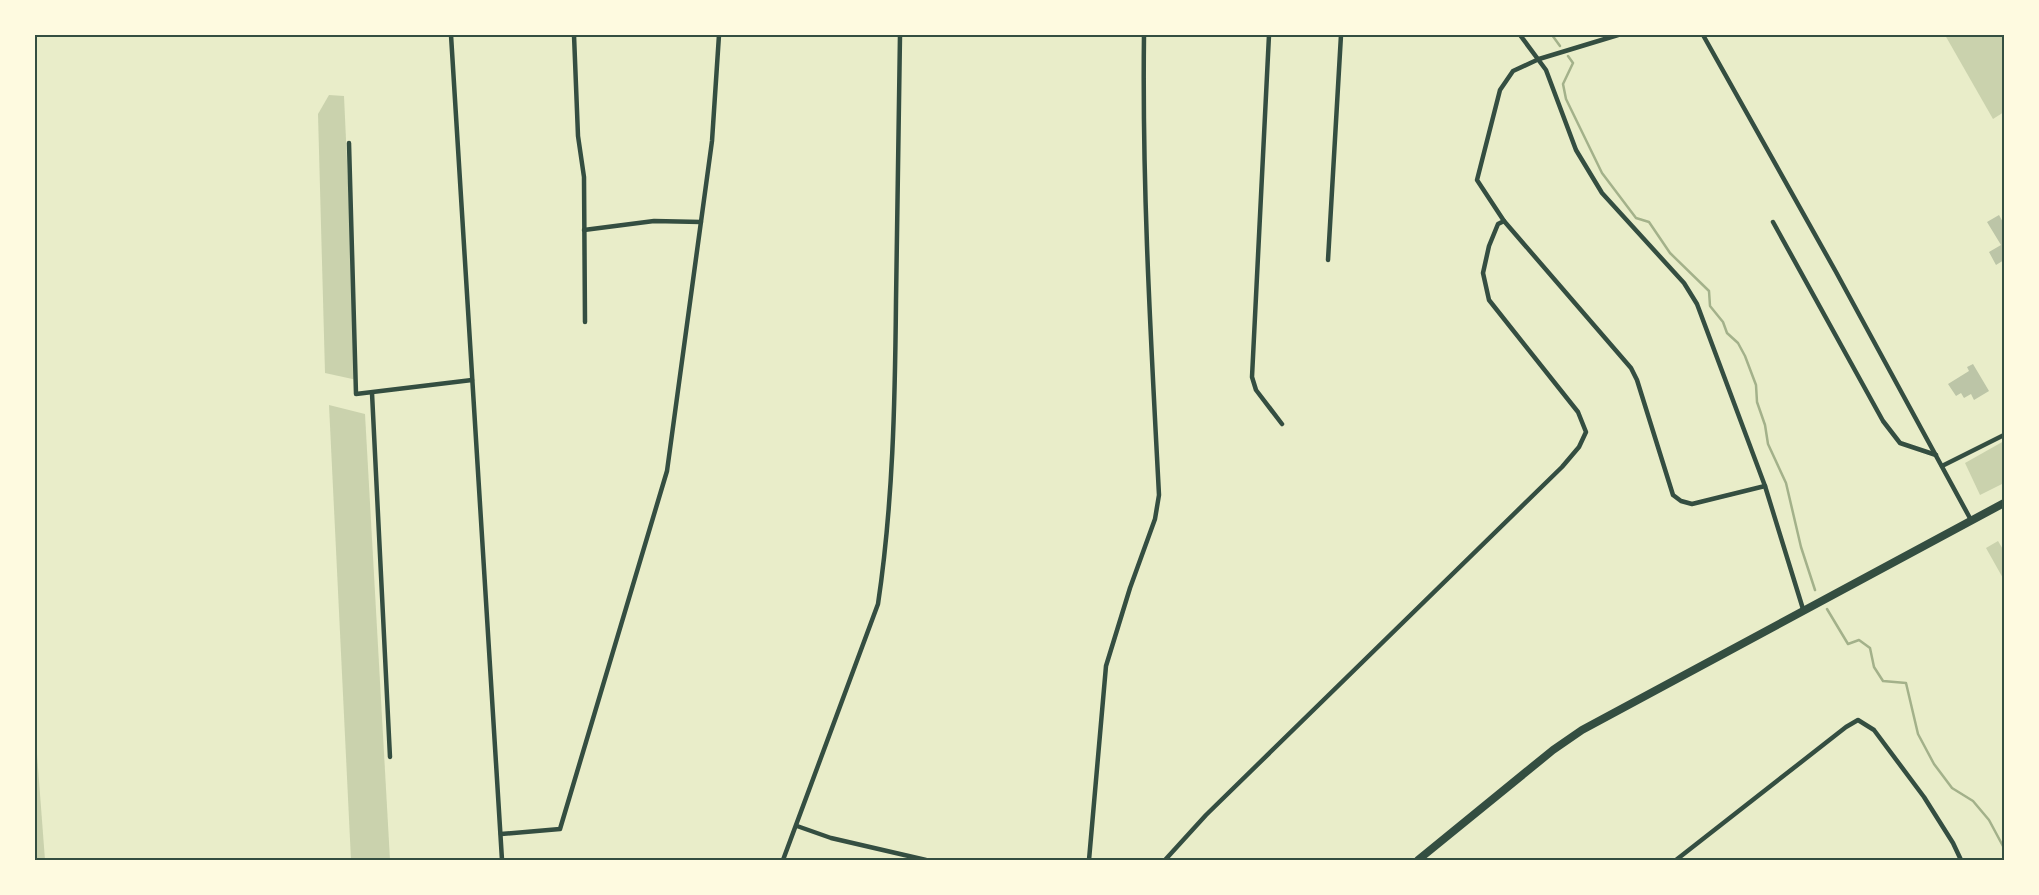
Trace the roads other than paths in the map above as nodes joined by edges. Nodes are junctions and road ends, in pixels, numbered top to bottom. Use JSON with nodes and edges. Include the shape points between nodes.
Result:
{"nodes":[{"id":1,"x":451,"y":35,"type":"edge"},
{"id":2,"x":574,"y":35,"type":"edge"},
{"id":3,"x":719,"y":35,"type":"edge"},
{"id":4,"x":900,"y":35,"type":"edge"},
{"id":5,"x":1144,"y":35,"type":"edge"},
{"id":6,"x":1269,"y":35,"type":"edge"},
{"id":7,"x":1341,"y":35,"type":"edge"},
{"id":8,"x":1520,"y":35,"type":"edge"},
{"id":9,"x":1618,"y":35,"type":"edge"},
{"id":10,"x":1703,"y":35,"type":"edge"},
{"id":11,"x":1540,"y":59,"type":"junction"},
{"id":12,"x":349,"y":143,"type":"dead end"},
{"id":13,"x":1504,"y":221,"type":"junction"},
{"id":14,"x":701,"y":222,"type":"junction"},
{"id":15,"x":1773,"y":222,"type":"dead end"},
{"id":16,"x":584,"y":230,"type":"junction"},
{"id":17,"x":1328,"y":260,"type":"dead end"},
{"id":18,"x":585,"y":322,"type":"dead end"},
{"id":19,"x":472,"y":380,"type":"junction"},
{"id":20,"x":372,"y":393,"type":"junction"},
{"id":21,"x":1282,"y":424,"type":"dead end"},
{"id":22,"x":2004,"y":435,"type":"edge"},
{"id":23,"x":1936,"y":455,"type":"junction"},
{"id":24,"x":1942,"y":466,"type":"junction"},
{"id":25,"x":1765,"y":486,"type":"junction"},
{"id":26,"x":2004,"y":503,"type":"edge"},
{"id":27,"x":1971,"y":520,"type":"junction"},
{"id":28,"x":1803,"y":609,"type":"junction"},
{"id":29,"x":390,"y":757,"type":"dead end"},
{"id":30,"x":797,"y":826,"type":"junction"},
{"id":31,"x":501,"y":834,"type":"junction"},
{"id":32,"x":502,"y":860,"type":"edge"},
{"id":33,"x":783,"y":860,"type":"edge"},
{"id":34,"x":926,"y":860,"type":"edge"},
{"id":35,"x":1089,"y":860,"type":"edge"},
{"id":36,"x":1165,"y":860,"type":"edge"},
{"id":37,"x":1418,"y":860,"type":"edge"},
{"id":38,"x":1676,"y":860,"type":"edge"},
{"id":39,"x":1961,"y":860,"type":"edge"}],
"edges":[{"from":1,"to":19,"type":"street"},
{"from":2,"to":16,"type":"street","via":[[578,136],[584,177]]},
{"from":3,"to":14,"type":"street","via":[[712,141]]},
{"from":4,"to":30,"type":"street","via":[[891,497],[883,572],[878,604]]},
{"from":5,"to":35,"type":"street","via":[[1148,283],[1159,496],[1155,519],[1106,666]]},
{"from":6,"to":21,"type":"street","via":[[1252,377],[1256,390]]},
{"from":7,"to":17,"type":"street"},
{"from":8,"to":11,"type":"street"},
{"from":9,"to":11,"type":"street"},
{"from":10,"to":23,"type":"street"},
{"from":11,"to":13,"type":"street","via":[[1514,71],[1500,90],[1477,180]]},
{"from":11,"to":25,"type":"street","via":[[1576,150],[1602,193],[1684,283],[1697,304]]},
{"from":12,"to":20,"type":"street","via":[[356,394]]},
{"from":13,"to":25,"type":"street","via":[[1631,368],[1638,380],[1673,495],[1680,502],[1692,504]]},
{"from":13,"to":36,"type":"street","via":[[1498,224],[1489,246],[1483,273],[1489,300],[1578,412],[1586,432],[1579,446],[1562,467],[1206,815]]},
{"from":14,"to":16,"type":"street","via":[[654,221]]},
{"from":14,"to":31,"type":"street","via":[[667,472],[560,830]]},
{"from":15,"to":23,"type":"street","via":[[1883,421],[1900,442]]},
{"from":16,"to":18,"type":"street"},
{"from":19,"to":20,"type":"street"},
{"from":19,"to":31,"type":"street"},
{"from":20,"to":29,"type":"street"},
{"from":22,"to":24,"type":"street"},
{"from":23,"to":24,"type":"street"},
{"from":24,"to":27,"type":"street"},
{"from":25,"to":28,"type":"street"},
{"from":26,"to":27,"type":"main road"},
{"from":27,"to":28,"type":"main road"},
{"from":28,"to":37,"type":"main road","via":[[1582,730]]},
{"from":30,"to":33,"type":"street"},
{"from":30,"to":34,"type":"street","via":[[831,838]]},
{"from":31,"to":32,"type":"street"},
{"from":38,"to":39,"type":"street","via":[[1858,720],[1874,730],[1924,797]]}]}
